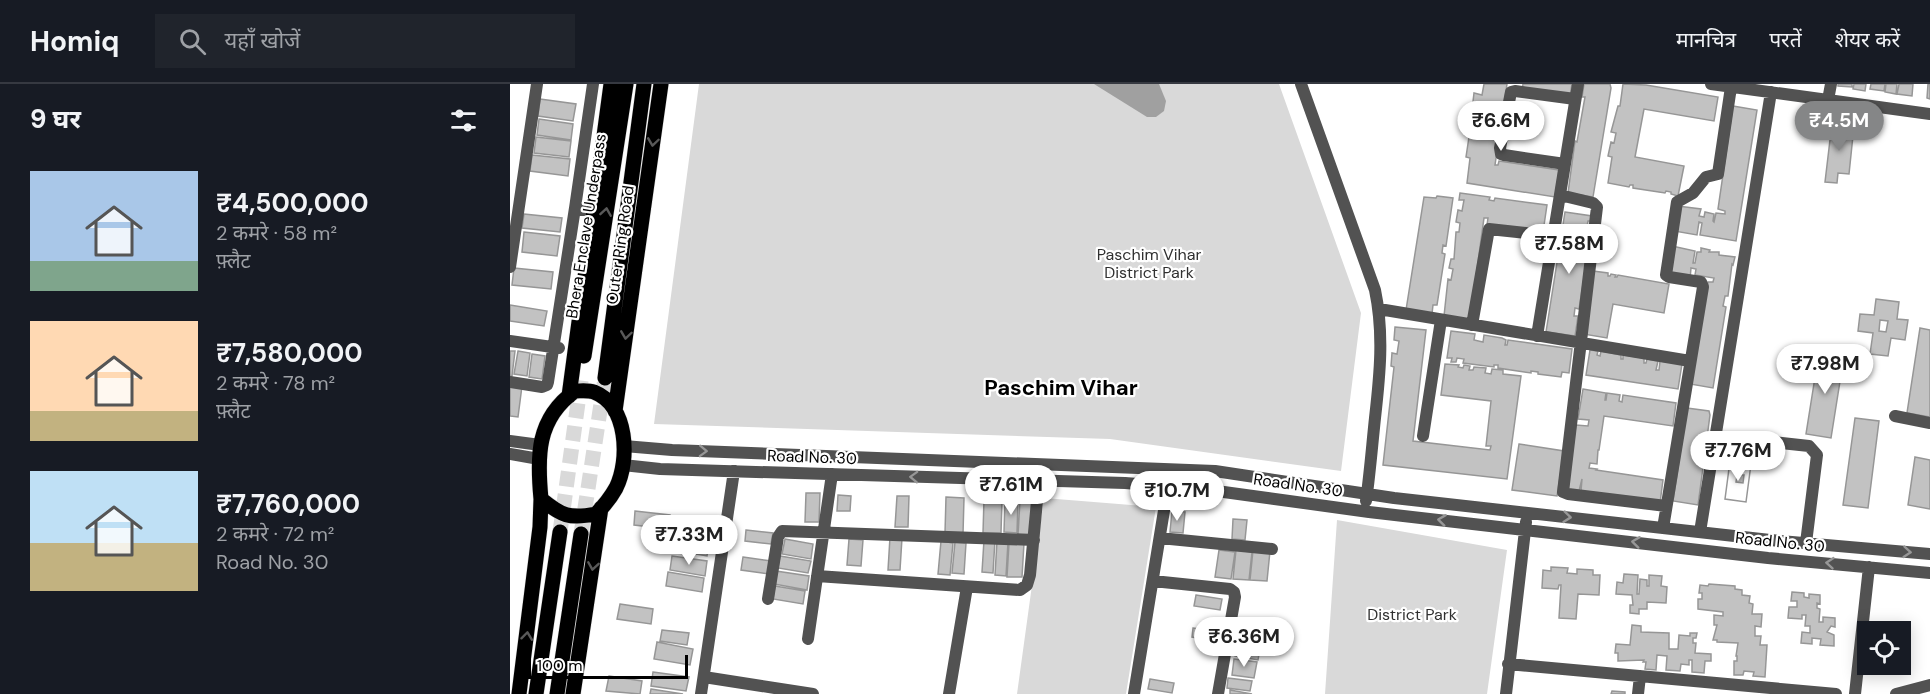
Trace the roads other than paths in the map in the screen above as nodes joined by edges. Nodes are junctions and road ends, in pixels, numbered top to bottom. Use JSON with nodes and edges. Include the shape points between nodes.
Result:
{"nodes":[{"id":1,"x":537,"y":84,"type":"edge"},
{"id":2,"x":593,"y":84,"type":"edge"},
{"id":3,"x":611,"y":84,"type":"edge"},
{"id":4,"x":626,"y":84,"type":"edge"},
{"id":5,"x":644,"y":84,"type":"edge"},
{"id":6,"x":661,"y":84,"type":"edge"},
{"id":7,"x":1301,"y":84,"type":"edge"},
{"id":8,"x":1578,"y":84,"type":"edge"},
{"id":9,"x":1711,"y":84,"type":"edge"},
{"id":10,"x":1831,"y":84,"type":"edge"},
{"id":11,"x":1731,"y":87,"type":"junction"},
{"id":12,"x":1777,"y":90,"type":"edge"},
{"id":13,"x":1575,"y":99,"type":"junction"},
{"id":14,"x":1828,"y":100,"type":"junction"},
{"id":15,"x":1930,"y":114,"type":"edge"},
{"id":16,"x":1565,"y":164,"type":"junction"},
{"id":17,"x":1560,"y":195,"type":"junction"},
{"id":18,"x":575,"y":208,"type":"junction"},
{"id":19,"x":594,"y":212,"type":"junction"},
{"id":20,"x":1553,"y":236,"type":"junction"},
{"id":21,"x":510,"y":267,"type":"edge"},
{"id":22,"x":1379,"y":309,"type":"junction"},
{"id":23,"x":1441,"y":320,"type":"junction"},
{"id":24,"x":1472,"y":325,"type":"junction"},
{"id":25,"x":1538,"y":336,"type":"junction"},
{"id":26,"x":510,"y":341,"type":"edge"},
{"id":27,"x":1580,"y":343,"type":"junction"},
{"id":28,"x":557,"y":348,"type":"junction"},
{"id":29,"x":1690,"y":361,"type":"junction"},
{"id":30,"x":582,"y":374,"type":"tunnel mouth"},
{"id":31,"x":605,"y":378,"type":"tunnel mouth"},
{"id":32,"x":510,"y":382,"type":"edge"},
{"id":33,"x":569,"y":396,"type":"junction"},
{"id":34,"x":615,"y":411,"type":"junction"},
{"id":35,"x":1895,"y":416,"type":"dead end"},
{"id":36,"x":1930,"y":423,"type":"edge"},
{"id":37,"x":1423,"y":436,"type":"dead end"},
{"id":38,"x":1717,"y":436,"type":"junction"},
{"id":39,"x":510,"y":441,"type":"edge"},
{"id":40,"x":624,"y":446,"type":"junction"},
{"id":41,"x":672,"y":450,"type":"junction"},
{"id":42,"x":539,"y":452,"type":"junction"},
{"id":43,"x":510,"y":454,"type":"edge"},
{"id":44,"x":623,"y":465,"type":"junction"},
{"id":45,"x":670,"y":469,"type":"junction"},
{"id":46,"x":734,"y":471,"type":"junction"},
{"id":47,"x":832,"y":474,"type":"junction"},
{"id":48,"x":1039,"y":480,"type":"junction"},
{"id":49,"x":1168,"y":486,"type":"junction"},
{"id":50,"x":1367,"y":494,"type":"junction"},
{"id":51,"x":541,"y":500,"type":"junction"},
{"id":52,"x":1666,"y":506,"type":"junction"},
{"id":53,"x":601,"y":508,"type":"junction"},
{"id":54,"x":1365,"y":511,"type":"junction"},
{"id":55,"x":1527,"y":513,"type":"junction"},
{"id":56,"x":1663,"y":528,"type":"junction"},
{"id":57,"x":1524,"y":529,"type":"junction"},
{"id":58,"x":560,"y":532,"type":"tunnel mouth"},
{"id":59,"x":824,"y":532,"type":"junction"},
{"id":60,"x":1700,"y":532,"type":"junction"},
{"id":61,"x":581,"y":534,"type":"tunnel mouth"},
{"id":62,"x":1160,"y":538,"type":"junction"},
{"id":63,"x":1034,"y":540,"type":"junction"},
{"id":64,"x":1806,"y":543,"type":"junction"},
{"id":65,"x":1272,"y":549,"type":"dead end"},
{"id":66,"x":1930,"y":554,"type":"edge"},
{"id":67,"x":1869,"y":567,"type":"junction"},
{"id":68,"x":1930,"y":573,"type":"edge"},
{"id":69,"x":818,"y":576,"type":"junction"},
{"id":70,"x":1153,"y":581,"type":"junction"},
{"id":71,"x":968,"y":587,"type":"junction"},
{"id":72,"x":768,"y":599,"type":"dead end"},
{"id":73,"x":808,"y":639,"type":"dead end"},
{"id":74,"x":1508,"y":664,"type":"junction"},
{"id":75,"x":1640,"y":676,"type":"junction"},
{"id":76,"x":704,"y":677,"type":"junction"},
{"id":77,"x":1930,"y":685,"type":"edge"},
{"id":78,"x":519,"y":694,"type":"edge"},
{"id":79,"x":536,"y":694,"type":"edge"},
{"id":80,"x":557,"y":694,"type":"edge"},
{"id":81,"x":573,"y":694,"type":"edge"},
{"id":82,"x":701,"y":694,"type":"edge"},
{"id":83,"x":813,"y":694,"type":"edge"},
{"id":84,"x":949,"y":694,"type":"edge"},
{"id":85,"x":1134,"y":694,"type":"edge"},
{"id":86,"x":1218,"y":694,"type":"edge"},
{"id":87,"x":1506,"y":694,"type":"edge"},
{"id":88,"x":1638,"y":694,"type":"edge"},
{"id":89,"x":1836,"y":694,"type":"edge"},
{"id":90,"x":1856,"y":694,"type":"edge"},
{"id":91,"x":1896,"y":694,"type":"edge"}],
"edges":[{"from":1,"to":21,"type":"street"},
{"from":2,"to":18,"type":"street"},
{"from":3,"to":19,"type":"main road","name":"Outer Ring Road"},
{"from":30,"to":4,"type":"main road","name":"Bhera Enclave Underpass","one_way":true},
{"from":5,"to":31,"type":"main road"},
{"from":6,"to":34,"type":"main road","name":"Outer Ring Road","one_way":true},
{"from":7,"to":22,"type":"street"},
{"from":8,"to":13,"type":"street"},
{"from":9,"to":11,"type":"street"},
{"from":10,"to":14,"type":"street"},
{"from":11,"to":12,"type":"street"},
{"from":11,"to":29,"type":"street","via":[[1718,174],[1706,177],[1693,193],[1677,202],[1666,272],[1667,276],[1702,284]]},
{"from":12,"to":14,"type":"street"},
{"from":12,"to":38,"type":"street"},
{"from":13,"to":16,"type":"street"},
{"from":13,"to":16,"type":"street","via":[[1511,92],[1500,148],[1504,155]]},
{"from":14,"to":15,"type":"street"},
{"from":16,"to":17,"type":"street"},
{"from":17,"to":20,"type":"street"},
{"from":17,"to":27,"type":"street","via":[[1596,205]]},
{"from":18,"to":19,"type":"street"},
{"from":18,"to":28,"type":"street"},
{"from":19,"to":33,"type":"main road","name":"Outer Ring Road"},
{"from":20,"to":24,"type":"street","via":[[1489,229]]},
{"from":20,"to":25,"type":"street"},
{"from":22,"to":23,"type":"street"},
{"from":22,"to":50,"type":"street","via":[[1381,362]]},
{"from":23,"to":24,"type":"street"},
{"from":23,"to":37,"type":"street"},
{"from":24,"to":25,"type":"street"},
{"from":25,"to":27,"type":"street"},
{"from":26,"to":28,"type":"street"},
{"from":27,"to":29,"type":"street"},
{"from":27,"to":52,"type":"street","via":[[1563,492]]},
{"from":28,"to":32,"type":"street","via":[[547,385]]},
{"from":29,"to":52,"type":"street"},
{"from":33,"to":34,"type":"main road","via":[[592,392]]},
{"from":33,"to":42,"type":"main road","via":[[546,426]]},
{"from":34,"to":40,"type":"main road"},
{"from":35,"to":36,"type":"street"},
{"from":38,"to":60,"type":"street"},
{"from":38,"to":64,"type":"street","via":[[1809,446],[1817,455]]},
{"from":39,"to":42,"type":"street"},
{"from":40,"to":41,"type":"street","name":"Road No. 30"},
{"from":40,"to":44,"type":"main road"},
{"from":41,"to":45,"type":"street"},
{"from":41,"to":50,"type":"street","name":"Road No. 30","one_way":true,"via":[[1215,471]]},
{"from":42,"to":43,"type":"street"},
{"from":42,"to":51,"type":"main road"},
{"from":44,"to":45,"type":"street","name":"Road No. 30"},
{"from":44,"to":53,"type":"main road","via":[[616,488]]},
{"from":45,"to":46,"type":"street","name":"Road No. 30"},
{"from":46,"to":47,"type":"street","name":"Road No. 30"},
{"from":46,"to":76,"type":"street"},
{"from":48,"to":47,"type":"street","name":"Road No. 30","one_way":true},
{"from":47,"to":59,"type":"street"},
{"from":48,"to":49,"type":"street","name":"Road No. 30"},
{"from":48,"to":63,"type":"street"},
{"from":49,"to":54,"type":"street","name":"Road No. 30"},
{"from":49,"to":62,"type":"street"},
{"from":50,"to":54,"type":"street"},
{"from":50,"to":55,"type":"street","name":"Road No. 30"},
{"from":51,"to":53,"type":"main road","via":[[559,513],[575,518],[596,514]]},
{"from":78,"to":51,"type":"main road","one_way":true},
{"from":52,"to":56,"type":"street"},
{"from":53,"to":81,"type":"main road","one_way":true},
{"from":57,"to":54,"type":"street","name":"Road No. 30","one_way":true},
{"from":55,"to":56,"type":"street","name":"Road No. 30","one_way":true},
{"from":55,"to":57,"type":"street"},
{"from":56,"to":60,"type":"street","name":"Road No. 30"},
{"from":67,"to":57,"type":"street","name":"Road No. 30","one_way":true},
{"from":57,"to":74,"type":"street"},
{"from":58,"to":79,"type":"main road"},
{"from":59,"to":63,"type":"street"},
{"from":59,"to":69,"type":"street"},
{"from":59,"to":72,"type":"street","via":[[779,532]]},
{"from":60,"to":64,"type":"street","name":"Road No. 30"},
{"from":61,"to":80,"type":"main road"},
{"from":62,"to":65,"type":"street"},
{"from":62,"to":70,"type":"street"},
{"from":63,"to":71,"type":"street","via":[[1027,585],[1020,590]]},
{"from":64,"to":66,"type":"street","name":"Road No. 30","one_way":true},
{"from":67,"to":68,"type":"street","name":"Road No. 30"},
{"from":67,"to":90,"type":"street"},
{"from":69,"to":71,"type":"street"},
{"from":69,"to":73,"type":"street"},
{"from":70,"to":85,"type":"street"},
{"from":70,"to":86,"type":"street","via":[[1234,592]]},
{"from":71,"to":84,"type":"street"},
{"from":74,"to":75,"type":"street"},
{"from":74,"to":87,"type":"street"},
{"from":75,"to":88,"type":"street"},
{"from":75,"to":89,"type":"street"},
{"from":76,"to":82,"type":"street"},
{"from":76,"to":83,"type":"street"},
{"from":77,"to":91,"type":"street"}]}
